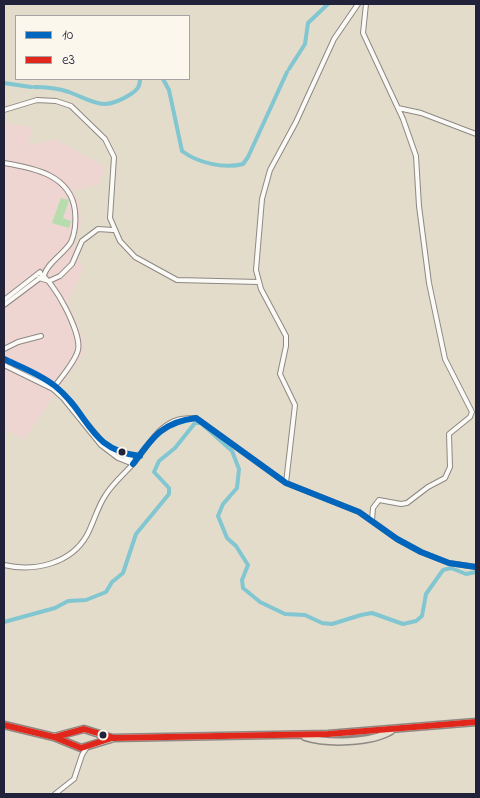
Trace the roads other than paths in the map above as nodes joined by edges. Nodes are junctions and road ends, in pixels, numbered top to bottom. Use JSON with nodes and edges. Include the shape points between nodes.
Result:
{"nodes":[{"id":1,"x":358,"y":4,"type":"edge"},
{"id":2,"x":366,"y":4,"type":"edge"},
{"id":3,"x":397,"y":108,"type":"junction"},
{"id":4,"x":4,"y":110,"type":"edge"},
{"id":5,"x":476,"y":134,"type":"edge"},
{"id":6,"x":4,"y":163,"type":"edge"},
{"id":7,"x":113,"y":230,"type":"junction"},
{"id":8,"x":64,"y":251,"type":"junction"},
{"id":9,"x":48,"y":271,"type":"junction"},
{"id":10,"x":41,"y":274,"type":"junction"},
{"id":11,"x":39,"y":278,"type":"junction"},
{"id":12,"x":49,"y":281,"type":"junction"},
{"id":13,"x":259,"y":282,"type":"junction"},
{"id":14,"x":4,"y":300,"type":"edge"},
{"id":15,"x":4,"y":305,"type":"edge"},
{"id":16,"x":42,"y":336,"type":"dead end"},
{"id":17,"x":4,"y":349,"type":"edge"},
{"id":18,"x":4,"y":359,"type":"edge"},
{"id":19,"x":4,"y":365,"type":"edge"},
{"id":20,"x":60,"y":378,"type":"junction"},
{"id":21,"x":45,"y":383,"type":"junction"},
{"id":22,"x":55,"y":386,"type":"junction"},
{"id":23,"x":59,"y":394,"type":"junction"},
{"id":24,"x":64,"y":395,"type":"junction"},
{"id":25,"x":474,"y":414,"type":"edge"},
{"id":26,"x":140,"y":456,"type":"junction"},
{"id":27,"x":123,"y":458,"type":"junction"},
{"id":28,"x":134,"y":463,"type":"junction"},
{"id":29,"x":128,"y":469,"type":"junction"},
{"id":30,"x":286,"y":484,"type":"junction"},
{"id":31,"x":372,"y":520,"type":"junction"},
{"id":32,"x":4,"y":566,"type":"edge"},
{"id":33,"x":476,"y":566,"type":"edge"},
{"id":34,"x":476,"y":722,"type":"edge"},
{"id":35,"x":4,"y":725,"type":"edge"},
{"id":36,"x":93,"y":732,"type":"junction"},
{"id":37,"x":74,"y":733,"type":"junction"},
{"id":38,"x":54,"y":737,"type":"junction"},
{"id":39,"x":112,"y":738,"type":"junction"},
{"id":40,"x":75,"y":745,"type":"junction"},
{"id":41,"x":90,"y":746,"type":"junction"},
{"id":42,"x":81,"y":758,"type":"junction"},
{"id":43,"x":55,"y":794,"type":"edge"}],
"edges":[{"from":1,"to":13,"type":"street","via":[[334,39],[270,170],[259,224],[256,270]]},
{"from":2,"to":3,"type":"street","via":[[363,33]]},
{"from":3,"to":5,"type":"street","via":[[421,113]]},
{"from":3,"to":25,"type":"street","via":[[416,156],[429,283],[446,359]]},
{"from":4,"to":7,"type":"street","via":[[38,100],[56,101],[71,106],[105,139],[114,157],[110,218]]},
{"from":6,"to":8,"type":"street","via":[[43,172],[70,193],[76,217],[73,236]]},
{"from":7,"to":12,"type":"street","via":[[98,229],[82,241],[68,269]]},
{"from":7,"to":13,"type":"street","via":[[135,257],[177,280]]},
{"from":8,"to":9,"type":"street"},
{"from":8,"to":10,"type":"street"},
{"from":9,"to":10,"type":"street"},
{"from":9,"to":12,"type":"street"},
{"from":10,"to":11,"type":"street"},
{"from":10,"to":12,"type":"street"},
{"from":10,"to":14,"type":"street"},
{"from":11,"to":12,"type":"street"},
{"from":11,"to":15,"type":"street"},
{"from":12,"to":20,"type":"street","via":[[60,295],[79,342],[76,356]]},
{"from":13,"to":30,"type":"street","via":[[287,339],[280,374],[296,405]]},
{"from":16,"to":17,"type":"street"},
{"from":18,"to":21,"type":"street"},
{"from":19,"to":21,"type":"street"},
{"from":20,"to":21,"type":"street"},
{"from":20,"to":22,"type":"street"},
{"from":20,"to":24,"type":"street"},
{"from":21,"to":22,"type":"street"},
{"from":21,"to":23,"type":"street"},
{"from":22,"to":23,"type":"street"},
{"from":22,"to":24,"type":"street"},
{"from":23,"to":27,"type":"street","via":[[101,445]]},
{"from":24,"to":27,"type":"street","via":[[94,435]]},
{"from":25,"to":31,"type":"street","via":[[449,434],[450,467],[445,478],[407,503],[380,500],[373,508]]},
{"from":26,"to":27,"type":"street"},
{"from":26,"to":28,"type":"street"},
{"from":26,"to":30,"type":"street","via":[[158,432],[169,424],[183,418],[196,418]]},
{"from":27,"to":28,"type":"street"},
{"from":27,"to":29,"type":"street"},
{"from":28,"to":29,"type":"street"},
{"from":29,"to":32,"type":"street","via":[[104,497],[86,537],[66,558],[30,569]]},
{"from":30,"to":31,"type":"street","via":[[355,510]]},
{"from":31,"to":33,"type":"street","via":[[421,552],[449,564]]},
{"from":34,"to":39,"type":"main road","via":[[300,735]]},
{"from":35,"to":38,"type":"main road"},
{"from":36,"to":37,"type":"main road"},
{"from":36,"to":39,"type":"main road"},
{"from":36,"to":41,"type":"main road","via":[[96,738]]},
{"from":37,"to":38,"type":"main road"},
{"from":37,"to":40,"type":"main road"},
{"from":38,"to":40,"type":"main road"},
{"from":39,"to":41,"type":"main road"},
{"from":40,"to":41,"type":"main road"},
{"from":40,"to":42,"type":"street"},
{"from":41,"to":42,"type":"street"},
{"from":42,"to":43,"type":"street","via":[[74,779]]}]}
